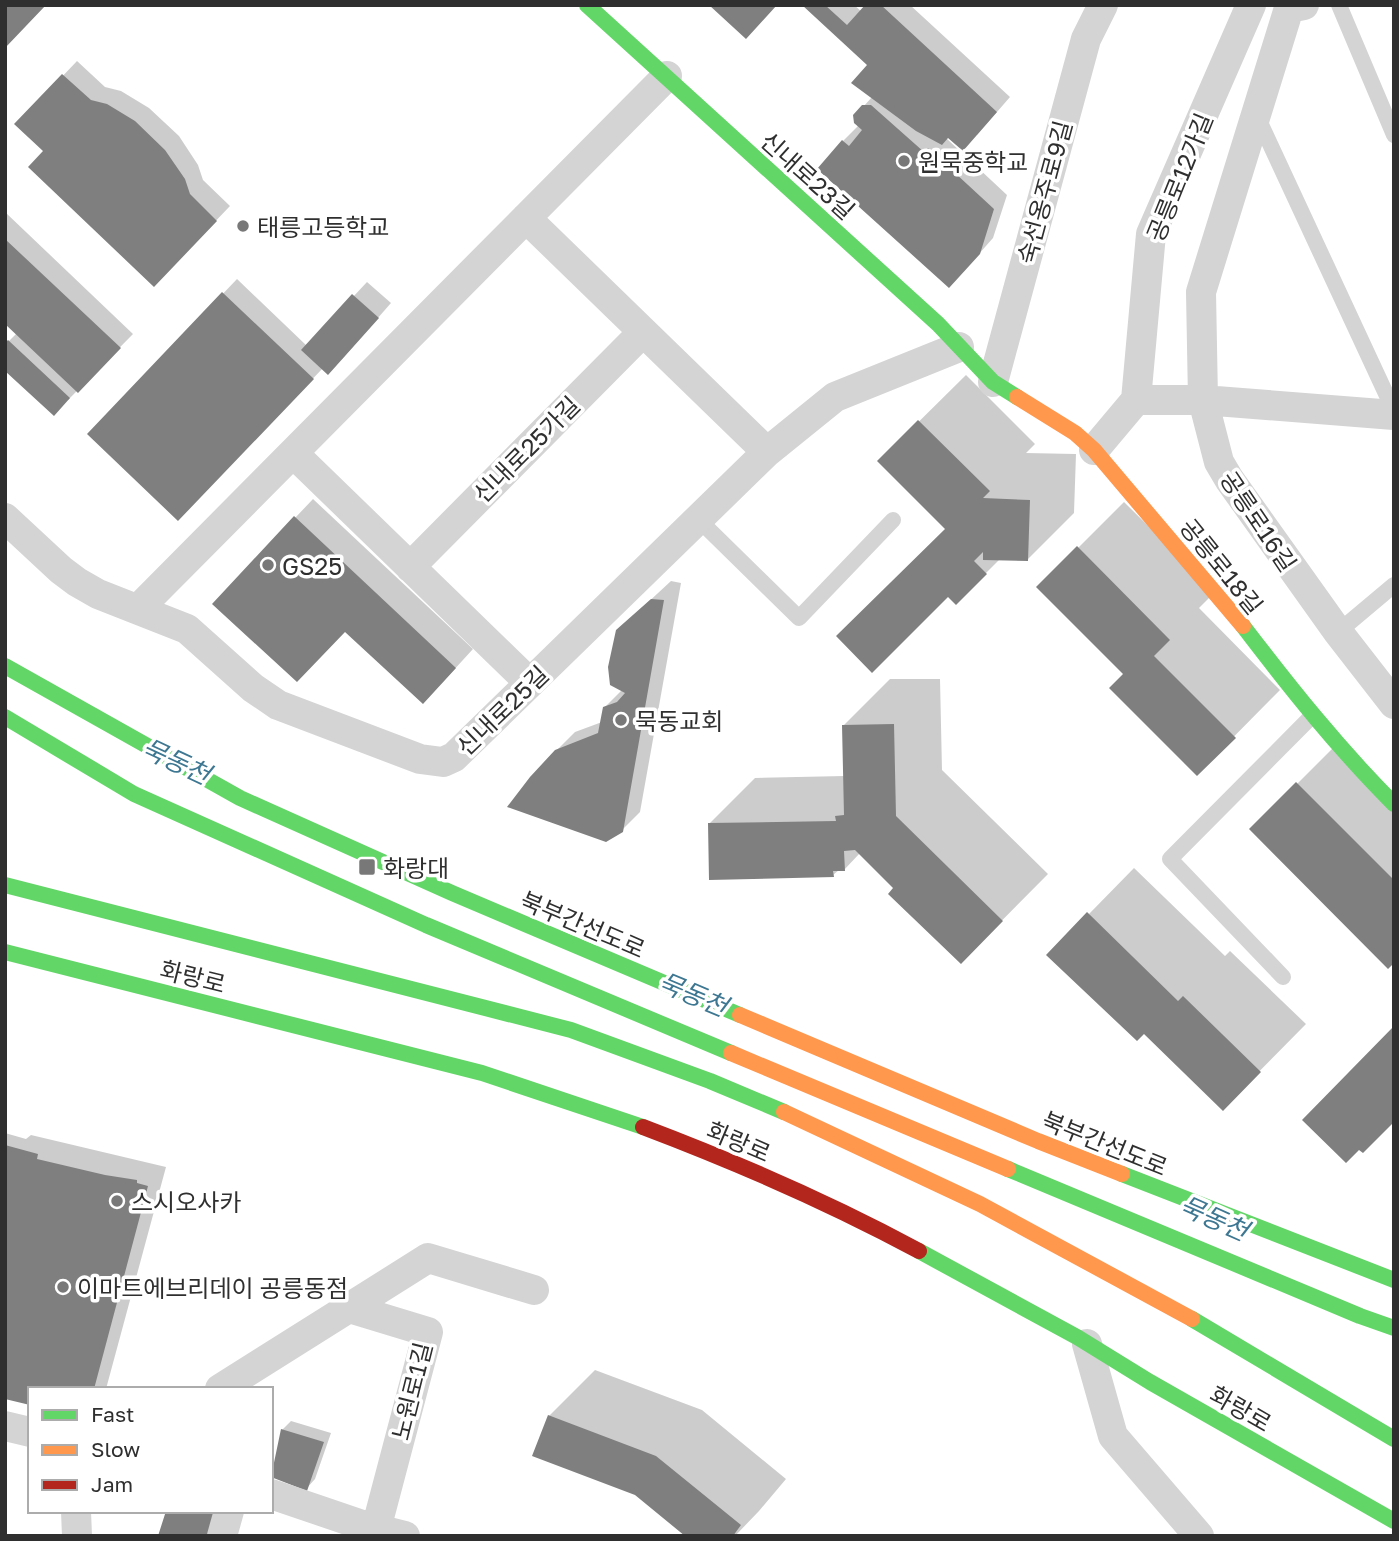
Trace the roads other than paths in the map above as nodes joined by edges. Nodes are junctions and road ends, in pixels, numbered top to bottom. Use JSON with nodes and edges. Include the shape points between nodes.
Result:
{"nodes":[{"id":1,"x":587,"y":5,"type":"edge"},
{"id":2,"x":1102,"y":5,"type":"edge"},
{"id":3,"x":1251,"y":5,"type":"edge"},
{"id":4,"x":1304,"y":5,"type":"edge"},
{"id":5,"x":1339,"y":5,"type":"edge"},
{"id":6,"x":667,"y":76,"type":"junction"},
{"id":7,"x":1257,"y":116,"type":"junction"},
{"id":8,"x":1394,"y":135,"type":"edge"},
{"id":9,"x":526,"y":218,"type":"junction"},
{"id":10,"x":643,"y":332,"type":"junction"},
{"id":11,"x":958,"y":347,"type":"junction"},
{"id":12,"x":993,"y":382,"type":"junction"},
{"id":13,"x":1136,"y":400,"type":"junction"},
{"id":14,"x":1203,"y":400,"type":"junction"},
{"id":15,"x":1394,"y":413,"type":"edge"},
{"id":16,"x":1094,"y":450,"type":"junction"},
{"id":17,"x":767,"y":452,"type":"junction"},
{"id":18,"x":293,"y":453,"type":"junction"},
{"id":19,"x":5,"y":518,"type":"edge"},
{"id":20,"x":698,"y":519,"type":"junction"},
{"id":21,"x":893,"y":520,"type":"dead end"},
{"id":22,"x":410,"y":567,"type":"junction"},
{"id":23,"x":1394,"y":584,"type":"edge"},
{"id":24,"x":138,"y":609,"type":"junction"},
{"id":25,"x":1338,"y":632,"type":"junction"},
{"id":26,"x":5,"y":666,"type":"edge"},
{"id":27,"x":530,"y":683,"type":"junction"},
{"id":28,"x":1394,"y":704,"type":"edge"},
{"id":29,"x":1312,"y":716,"type":"junction"},
{"id":30,"x":5,"y":717,"type":"edge"},
{"id":31,"x":1394,"y":804,"type":"edge"},
{"id":32,"x":5,"y":885,"type":"edge"},
{"id":33,"x":5,"y":952,"type":"edge"},
{"id":34,"x":1283,"y":976,"type":"dead end"},
{"id":35,"x":1394,"y":1280,"type":"edge"},
{"id":36,"x":534,"y":1290,"type":"dead end"},
{"id":37,"x":349,"y":1308,"type":"junction"},
{"id":38,"x":1394,"y":1328,"type":"edge"},
{"id":39,"x":1087,"y":1344,"type":"junction"},
{"id":40,"x":223,"y":1387,"type":"edge"},
{"id":41,"x":5,"y":1426,"type":"edge"},
{"id":42,"x":28,"y":1432,"type":"edge"},
{"id":43,"x":1394,"y":1439,"type":"edge"},
{"id":44,"x":273,"y":1495,"type":"edge"},
{"id":45,"x":76,"y":1513,"type":"edge"},
{"id":46,"x":228,"y":1513,"type":"edge"},
{"id":47,"x":1394,"y":1521,"type":"edge"},
{"id":48,"x":376,"y":1529,"type":"junction"},
{"id":49,"x":77,"y":1536,"type":"edge"},
{"id":50,"x":222,"y":1536,"type":"edge"},
{"id":51,"x":405,"y":1536,"type":"edge"},
{"id":52,"x":1199,"y":1536,"type":"edge"}],
"edges":[{"from":1,"to":6,"type":"main road","name":"신내로23길"},
{"from":2,"to":12,"type":"street","name":"숙선옹주로9길","via":[[1086,39]]},
{"from":3,"to":13,"type":"street","name":"공릉로12가길","via":[[1151,234]]},
{"from":4,"to":7,"type":"street","name":"공릉로12가길","via":[[1289,8]]},
{"from":5,"to":8,"type":"lane"},
{"from":6,"to":9,"type":"street"},
{"from":6,"to":11,"type":"main road","name":"신내로23길"},
{"from":7,"to":14,"type":"street","name":"공릉로12가길","via":[[1201,292]]},
{"from":7,"to":15,"type":"lane"},
{"from":9,"to":10,"type":"street"},
{"from":9,"to":18,"type":"street"},
{"from":10,"to":17,"type":"street"},
{"from":10,"to":22,"type":"street","name":"신내로25가길"},
{"from":11,"to":12,"type":"main road","name":"신내로23길"},
{"from":11,"to":17,"type":"street","name":"신내로25길","via":[[835,397]]},
{"from":12,"to":16,"type":"main road","name":"공릉로18길"},
{"from":13,"to":14,"type":"street"},
{"from":13,"to":16,"type":"street"},
{"from":14,"to":15,"type":"street"},
{"from":14,"to":25,"type":"street","name":"공릉로16길","via":[[1228,479]]},
{"from":16,"to":29,"type":"main road","name":"공릉로18길","via":[[1229,608]]},
{"from":17,"to":20,"type":"street","name":"신내로25길"},
{"from":18,"to":22,"type":"street"},
{"from":18,"to":24,"type":"street"},
{"from":19,"to":24,"type":"street","name":"신내로25길","via":[[76,582]]},
{"from":20,"to":21,"type":"lane","via":[[799,618]]},
{"from":20,"to":27,"type":"street","name":"신내로25길"},
{"from":22,"to":27,"type":"street"},
{"from":23,"to":25,"type":"lane"},
{"from":24,"to":27,"type":"street","name":"신내로25길","via":[[187,629],[278,705],[431,762],[454,757]]},
{"from":25,"to":28,"type":"street","name":"공릉로16길"},
{"from":26,"to":35,"type":"main road","name":"북부간선도로","bridge":true,"via":[[240,798],[452,893],[1038,1141]]},
{"from":29,"to":31,"type":"main road","name":"공릉로18길"},
{"from":29,"to":34,"type":"lane","via":[[1170,859]]},
{"from":30,"to":38,"type":"main road","bridge":true,"via":[[134,794],[426,925]]},
{"from":32,"to":43,"type":"main road","name":"화랑로","via":[[571,1030],[714,1082],[890,1159],[1113,1274]]},
{"from":33,"to":39,"type":"main road","name":"화랑로","via":[[482,1073],[623,1119],[854,1216]]},
{"from":36,"to":37,"type":"street","via":[[428,1258]]},
{"from":37,"to":40,"type":"street"},
{"from":37,"to":48,"type":"street","name":"노원로1길","via":[[428,1332]]},
{"from":39,"to":47,"type":"main road","name":"화랑로"},
{"from":39,"to":52,"type":"street","via":[[1113,1436]]},
{"from":41,"to":42,"type":"street"},
{"from":44,"to":48,"type":"street"},
{"from":45,"to":49,"type":"street"},
{"from":46,"to":50,"type":"street"},
{"from":48,"to":51,"type":"street"}]}
